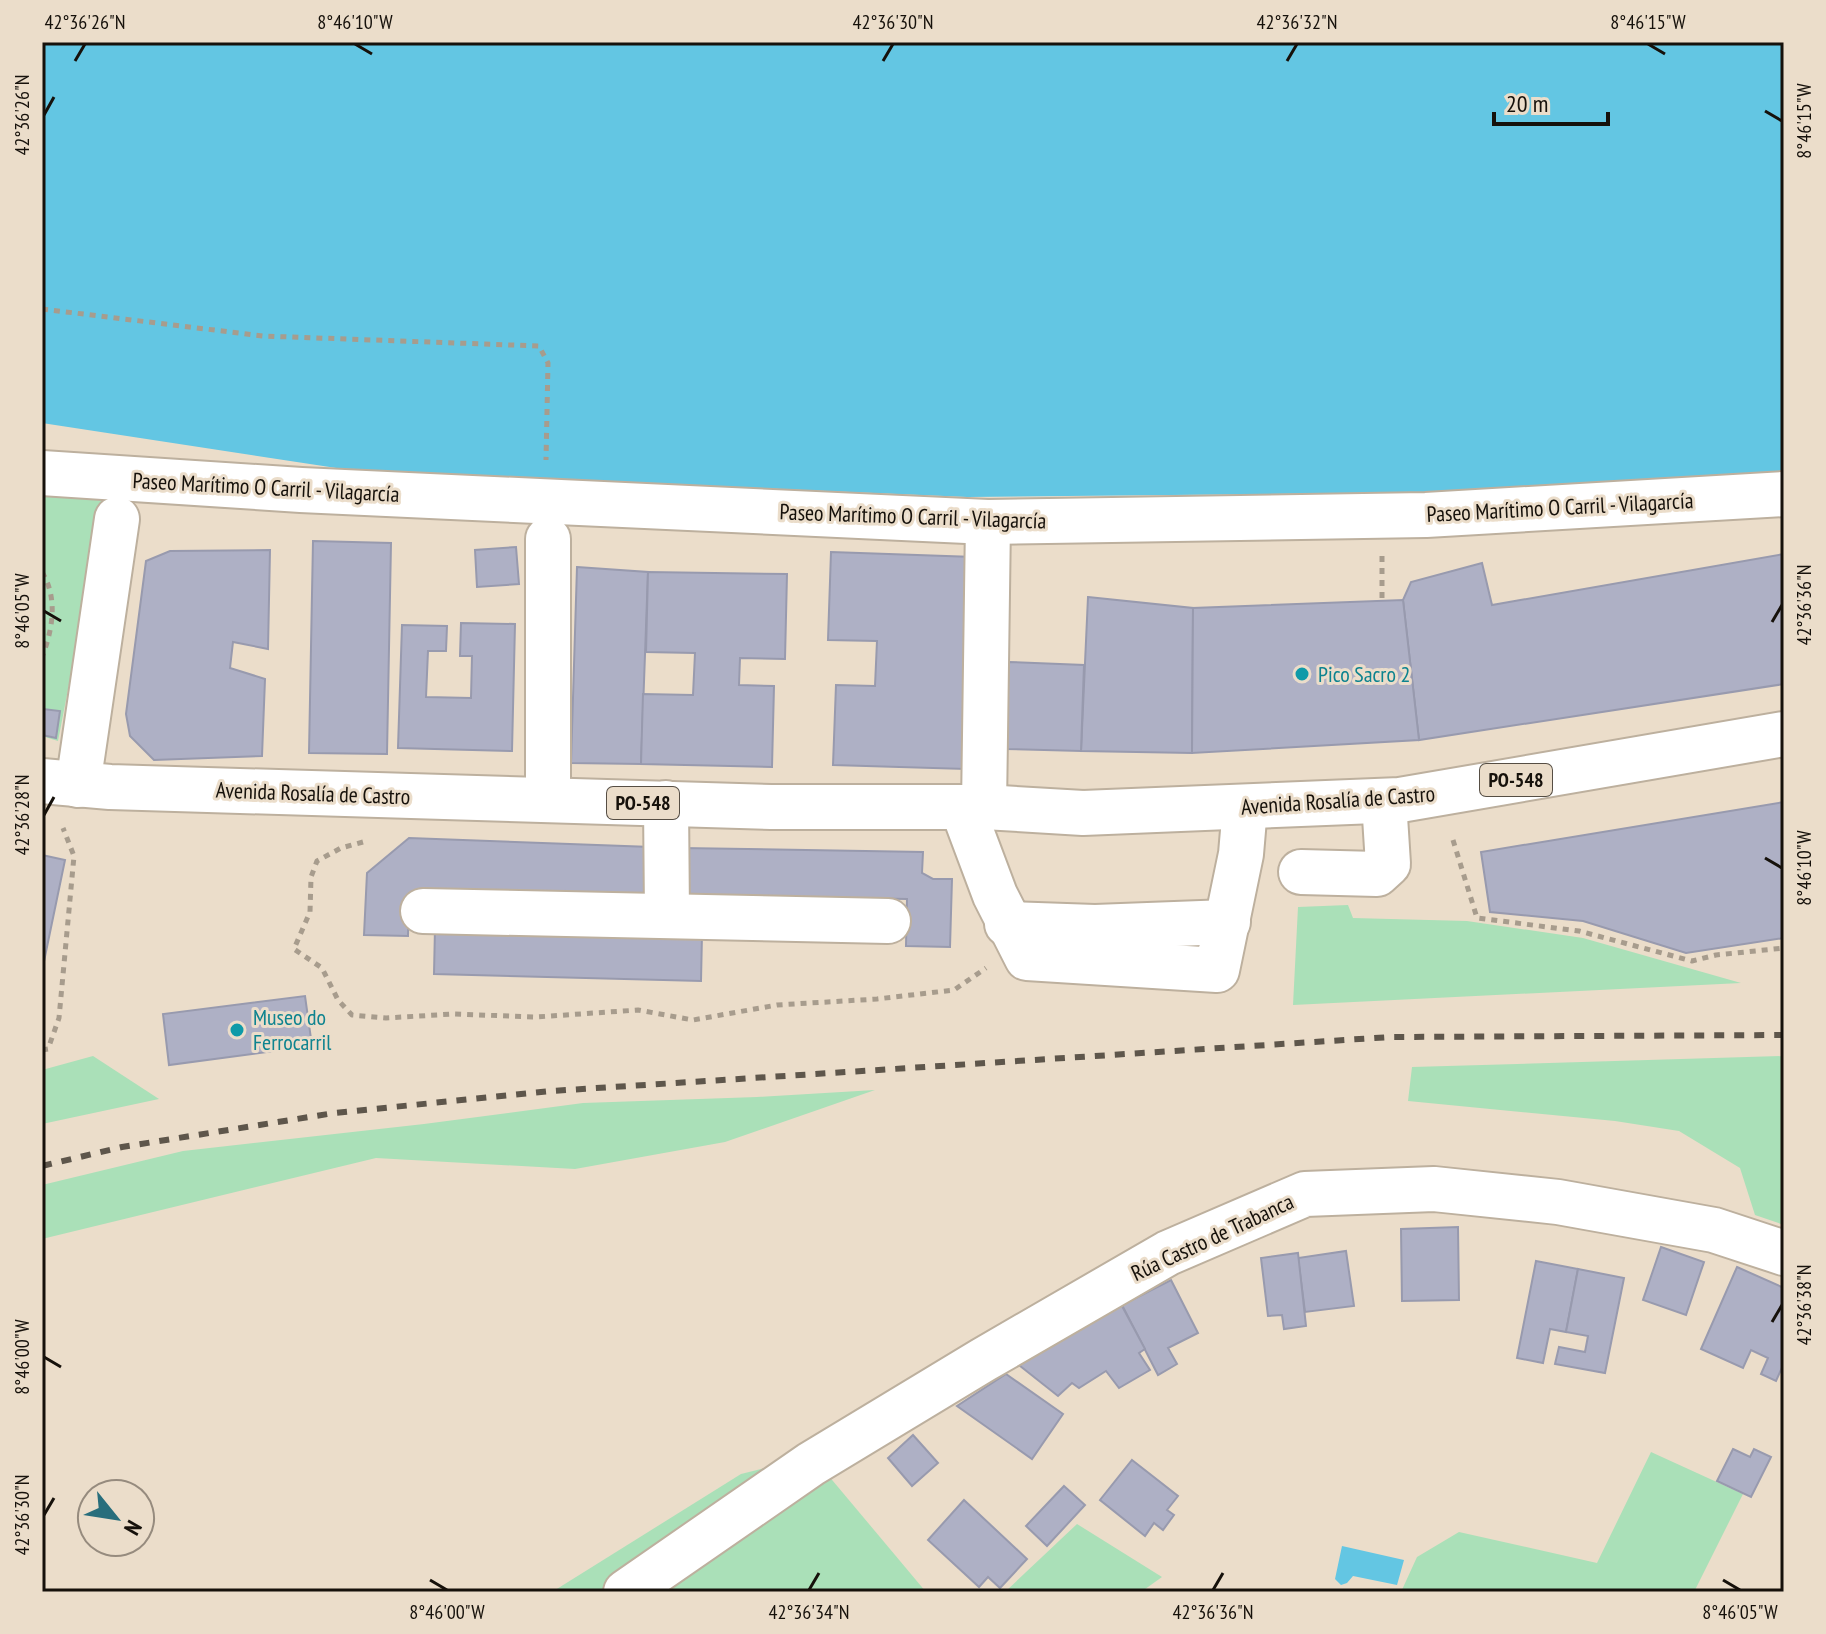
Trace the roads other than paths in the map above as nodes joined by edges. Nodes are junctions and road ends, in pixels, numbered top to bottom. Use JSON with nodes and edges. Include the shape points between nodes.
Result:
{"nodes":[{"id":1,"x":42,"y":473,"type":"edge"},
{"id":2,"x":1784,"y":494,"type":"edge"},
{"id":3,"x":117,"y":519,"type":"dead end"},
{"id":4,"x":546,"y":520,"type":"junction"},
{"id":5,"x":988,"y":522,"type":"junction"},
{"id":6,"x":1784,"y":734,"type":"edge"},
{"id":7,"x":60,"y":783,"type":"edge"},
{"id":8,"x":548,"y":800,"type":"junction"},
{"id":9,"x":1384,"y":801,"type":"junction"},
{"id":10,"x":666,"y":803,"type":"junction"},
{"id":11,"x":973,"y":807,"type":"junction"},
{"id":12,"x":1245,"y":807,"type":"junction"},
{"id":13,"x":1301,"y":872,"type":"dead end"},
{"id":14,"x":423,"y":911,"type":"dead end"},
{"id":15,"x":667,"y":915,"type":"junction"},
{"id":16,"x":888,"y":921,"type":"dead end"},
{"id":17,"x":1784,"y":1253,"type":"edge"},
{"id":18,"x":626,"y":1592,"type":"edge"}],
"edges":[{"from":1,"to":4,"type":"street","name":"Paseo Marítimo O Carril - Vilagarcía","via":[[301,490]]},
{"from":2,"to":5,"type":"street","name":"Paseo Marítimo O Carril - Vilagarcía","via":[[1426,515]]},
{"from":3,"to":7,"type":"street","name":"Avenida Rosalía de Castro"},
{"from":4,"to":5,"type":"street","name":"Paseo Marítimo O Carril - Vilagarcía"},
{"from":4,"to":8,"type":"street"},
{"from":5,"to":11,"type":"street"},
{"from":6,"to":9,"type":"street","name":"Avenida Rosalía de Castro","number":"PO-548"},
{"from":7,"to":8,"type":"street","name":"Avenida Rosalía de Castro","number":"PO-548"},
{"from":8,"to":10,"type":"street","name":"Avenida Rosalía de Castro","number":"PO-548"},
{"from":9,"to":12,"type":"street","name":"Avenida Rosalía de Castro","number":"PO-548"},
{"from":9,"to":13,"type":"street","via":[[1388,864],[1377,874]]},
{"from":10,"to":11,"type":"street","name":"Avenida Rosalía de Castro","number":"PO-548"},
{"from":10,"to":15,"type":"street"},
{"from":11,"to":12,"type":"street","name":"Avenida Rosalía de Castro","number":"PO-548","via":[[1083,813]]},
{"from":11,"to":12,"type":"street","via":[[1007,924],[1027,958],[1217,970],[1241,854]]},
{"from":14,"to":15,"type":"street"},
{"from":15,"to":16,"type":"street"},
{"from":17,"to":18,"type":"street","name":"Rúa Castro de Trabanca","via":[[1714,1230],[1558,1202],[1434,1189],[1305,1194],[1168,1253],[983,1360],[811,1464]]}]}
